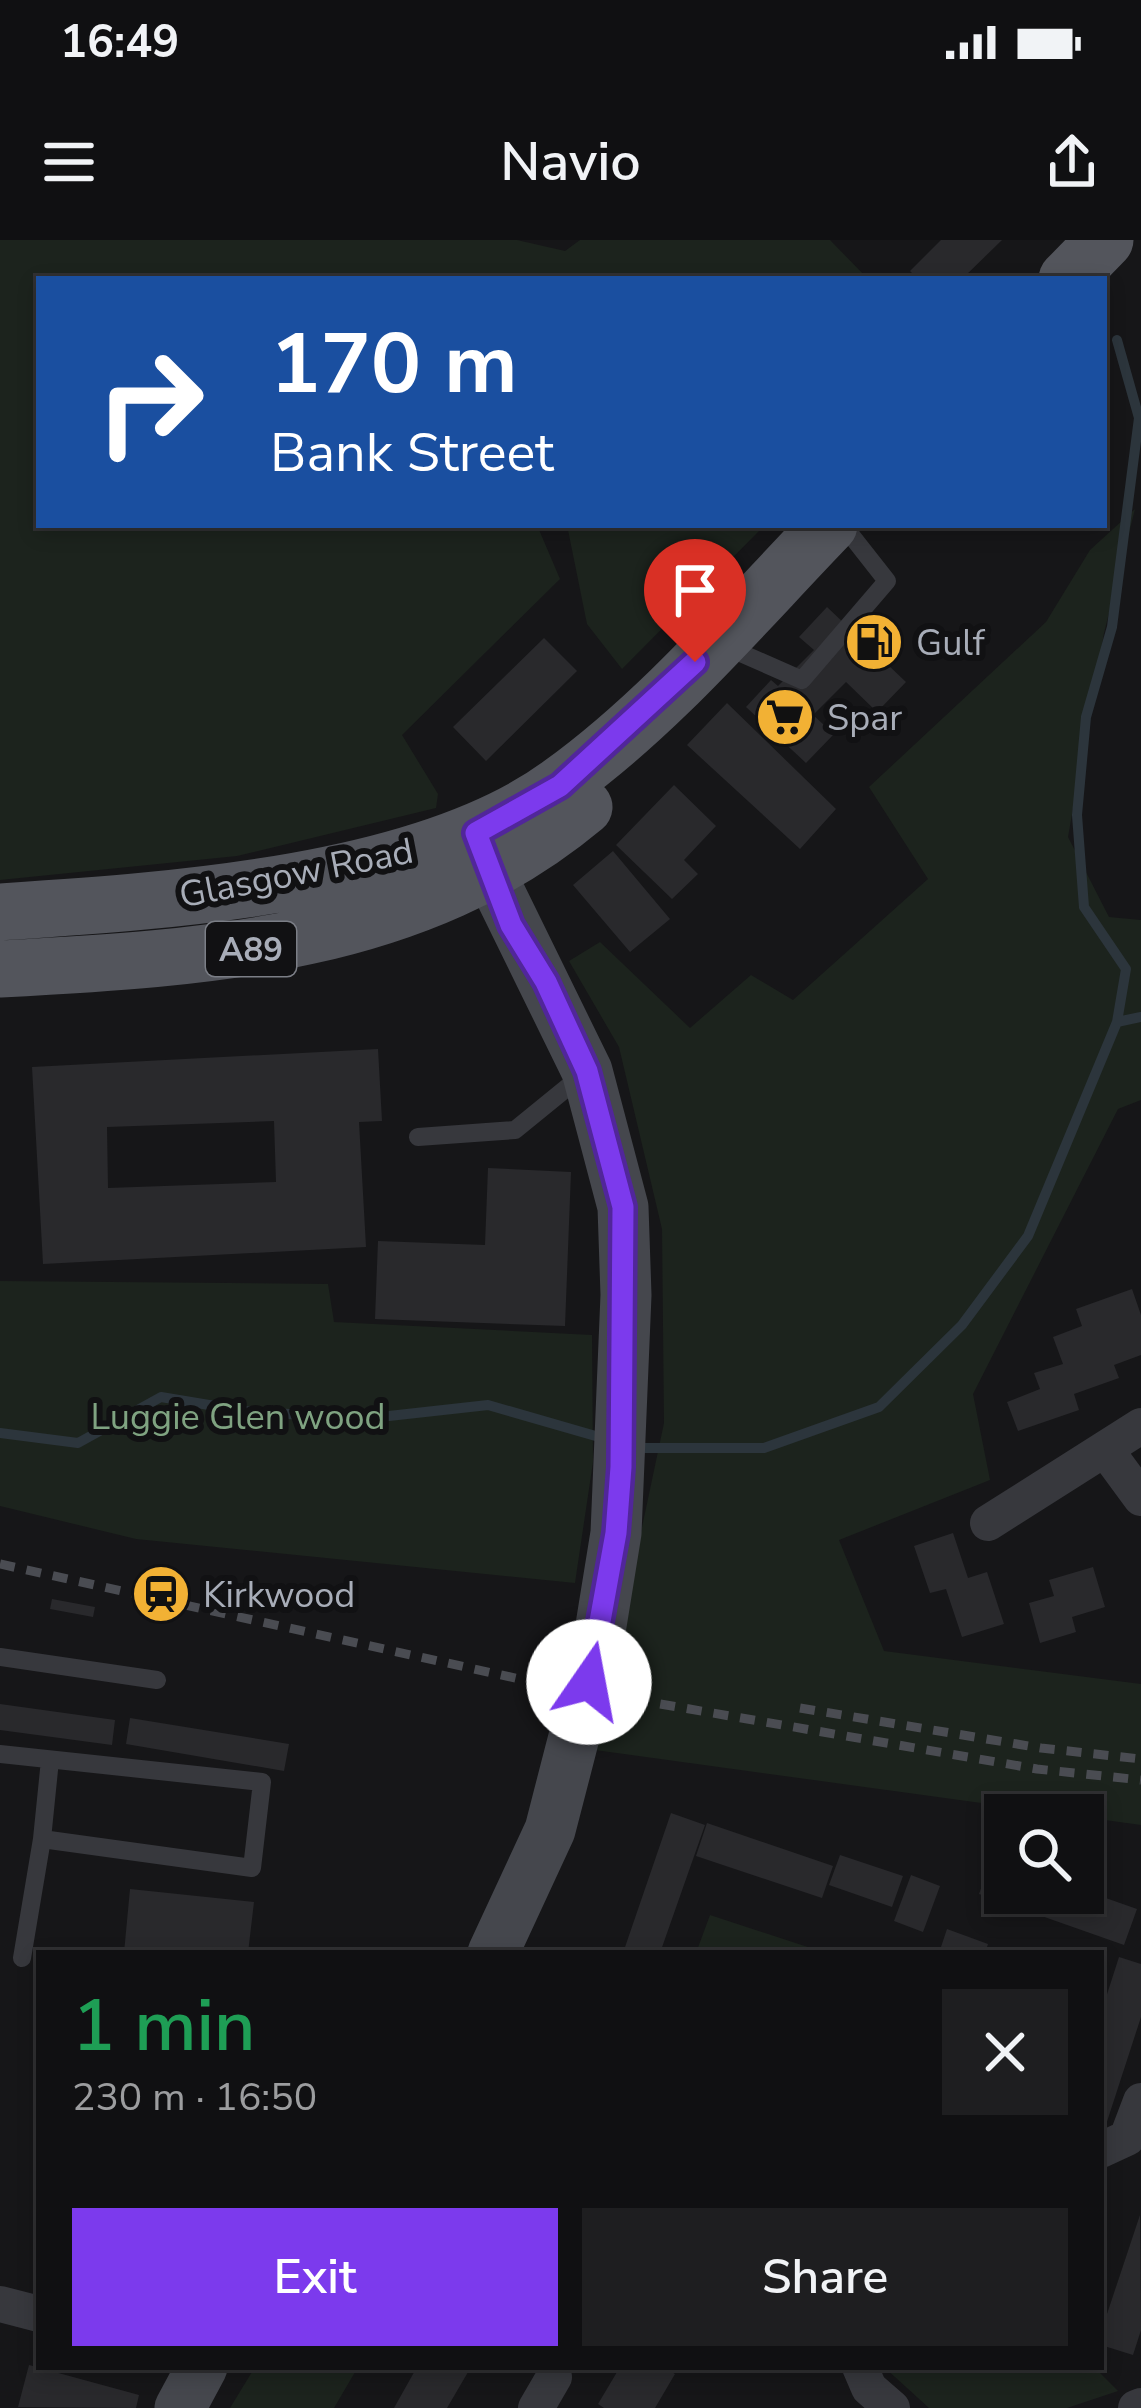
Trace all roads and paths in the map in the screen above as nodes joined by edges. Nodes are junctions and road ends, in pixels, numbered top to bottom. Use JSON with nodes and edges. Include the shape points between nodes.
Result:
{"nodes":[{"id":1,"x":1105,"y":240,"type":"edge"},
{"id":2,"x":1070,"y":276,"type":"edge"},
{"id":3,"x":826,"y":528,"type":"edge"},
{"id":4,"x":845,"y":528,"type":"edge"},
{"id":5,"x":741,"y":624,"type":"junction"},
{"id":6,"x":483,"y":853,"type":"junction"},
{"id":7,"x":0,"y":912,"type":"edge"},
{"id":8,"x":0,"y":969,"type":"edge"},
{"id":9,"x":587,"y":1071,"type":"junction"},
{"id":10,"x":418,"y":1137,"type":"dead end"},
{"id":11,"x":1141,"y":1426,"type":"edge"},
{"id":12,"x":1105,"y":1448,"type":"junction"},
{"id":13,"x":1141,"y":1498,"type":"edge"},
{"id":14,"x":988,"y":1522,"type":"dead end"},
{"id":15,"x":0,"y":1657,"type":"edge"},
{"id":16,"x":157,"y":1680,"type":"dead end"},
{"id":17,"x":0,"y":1754,"type":"edge"},
{"id":18,"x":50,"y":1760,"type":"junction"},
{"id":19,"x":42,"y":1839,"type":"junction"},
{"id":20,"x":495,"y":1950,"type":"edge"},
{"id":21,"x":22,"y":1958,"type":"dead end"},
{"id":22,"x":1141,"y":2101,"type":"edge"},
{"id":23,"x":1114,"y":2144,"type":"edge"},
{"id":24,"x":0,"y":2304,"type":"edge"},
{"id":25,"x":36,"y":2313,"type":"edge"},
{"id":26,"x":200,"y":2370,"type":"edge"},
{"id":27,"x":861,"y":2370,"type":"edge"},
{"id":28,"x":180,"y":2408,"type":"edge"},
{"id":29,"x":892,"y":2408,"type":"edge"}],
"edges":[{"from":1,"to":2,"type":"main road"},
{"from":3,"to":5,"type":"main road","number":"A89"},
{"from":4,"to":5,"type":"lane","via":[[887,581],[802,680]]},
{"from":5,"to":6,"type":"main road","number":"A89"},
{"from":6,"to":7,"type":"main road","name":"Glasgow Road","number":"A89","via":[[397,857],[261,884]]},
{"from":6,"to":8,"type":"main road","name":"Glasgow Road","number":"A89","via":[[437,899],[320,936],[249,950]]},
{"from":6,"to":9,"type":"street"},
{"from":9,"to":10,"type":"lane","via":[[514,1130]]},
{"from":9,"to":20,"type":"street","via":[[623,1207],[621,1467],[598,1644],[569,1763],[550,1830]]},
{"from":11,"to":12,"type":"street"},
{"from":12,"to":13,"type":"street"},
{"from":12,"to":14,"type":"street"},
{"from":15,"to":16,"type":"lane"},
{"from":17,"to":18,"type":"lane"},
{"from":18,"to":19,"type":"lane"},
{"from":18,"to":19,"type":"lane","via":[[262,1782],[252,1868]]},
{"from":19,"to":21,"type":"lane"},
{"from":22,"to":23,"type":"street"},
{"from":24,"to":25,"type":"street"},
{"from":26,"to":28,"type":"street"},
{"from":27,"to":29,"type":"street"}]}
